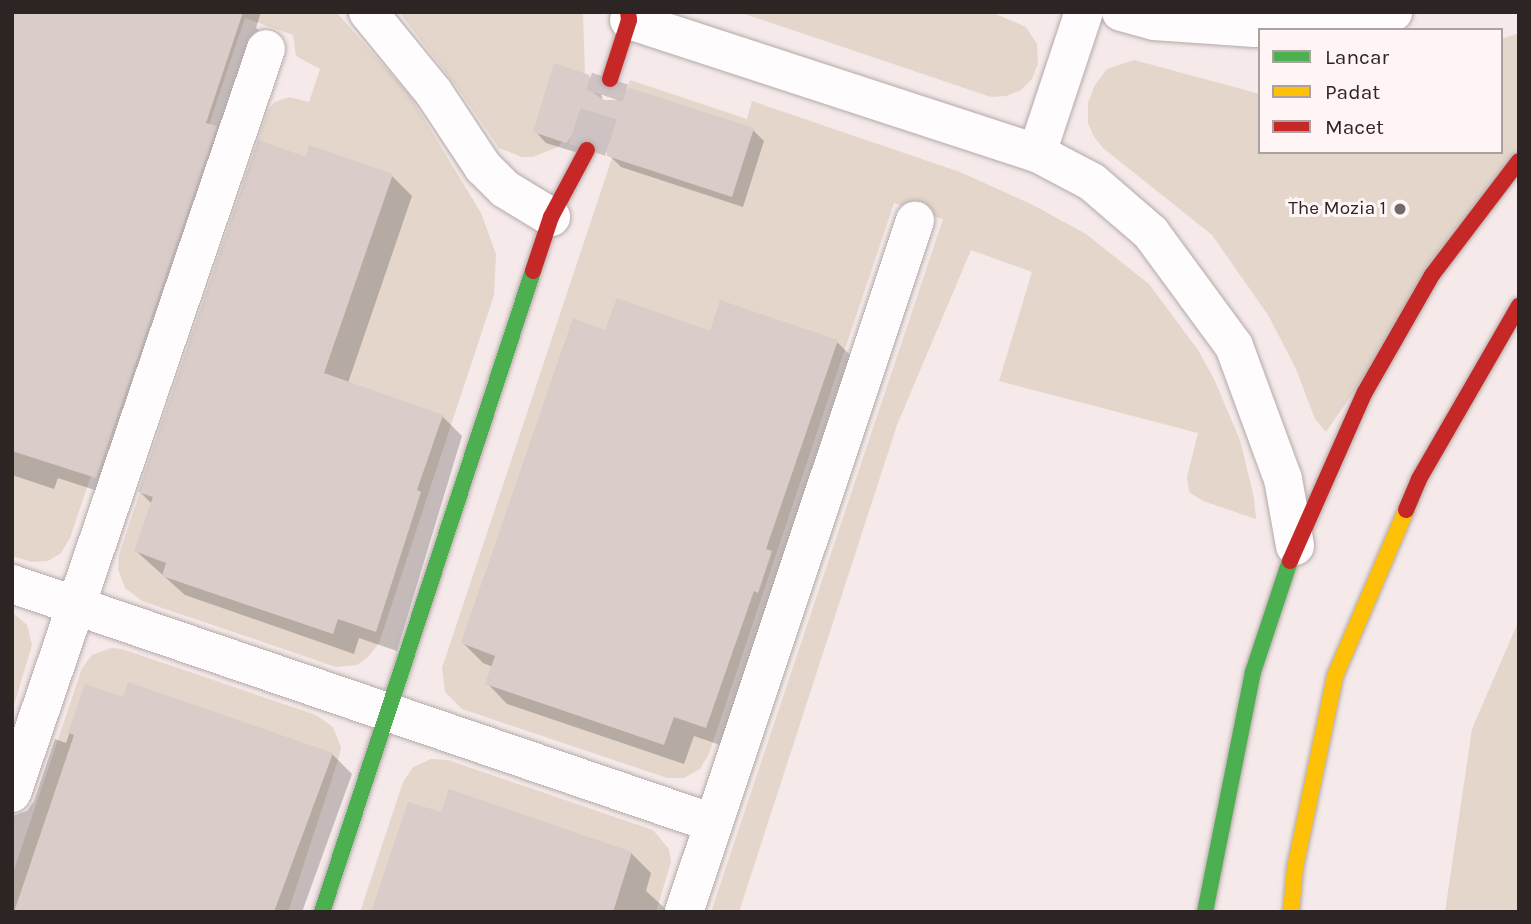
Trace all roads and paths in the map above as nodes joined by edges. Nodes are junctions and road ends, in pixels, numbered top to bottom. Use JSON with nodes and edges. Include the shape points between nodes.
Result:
{"nodes":[{"id":1,"x":368,"y":12,"type":"edge"},
{"id":2,"x":1084,"y":12,"type":"edge"},
{"id":3,"x":1121,"y":12,"type":"edge"},
{"id":4,"x":1393,"y":12,"type":"edge"},
{"id":5,"x":628,"y":16,"type":"edge"},
{"id":6,"x":266,"y":49,"type":"dead end"},
{"id":7,"x":610,"y":79,"type":"tunnel mouth"},
{"id":8,"x":587,"y":150,"type":"tunnel mouth"},
{"id":9,"x":1037,"y":153,"type":"junction"},
{"id":10,"x":1519,"y":161,"type":"edge"},
{"id":11,"x":551,"y":217,"type":"junction"},
{"id":12,"x":915,"y":221,"type":"dead end"},
{"id":13,"x":1519,"y":306,"type":"edge"},
{"id":14,"x":1295,"y":546,"type":"junction"},
{"id":15,"x":12,"y":583,"type":"edge"},
{"id":16,"x":76,"y":606,"type":"junction"},
{"id":17,"x":388,"y":712,"type":"junction"},
{"id":18,"x":12,"y":793,"type":"edge"},
{"id":19,"x":713,"y":823,"type":"junction"},
{"id":20,"x":322,"y":912,"type":"edge"},
{"id":21,"x":684,"y":912,"type":"edge"},
{"id":22,"x":1205,"y":912,"type":"edge"},
{"id":23,"x":1291,"y":912,"type":"edge"}],
"edges":[{"from":1,"to":11,"type":"street","via":[[434,93],[483,167],[505,189]]},
{"from":2,"to":9,"type":"street"},
{"from":3,"to":4,"type":"street","via":[[1154,21],[1255,28]]},
{"from":5,"to":7,"type":"street"},
{"from":5,"to":9,"type":"street"},
{"from":6,"to":16,"type":"street"},
{"from":8,"to":11,"type":"street"},
{"from":9,"to":14,"type":"street","via":[[1092,182],[1151,233],[1234,346],[1283,479]]},
{"from":10,"to":14,"type":"street","via":[[1426,286],[1365,392]]},
{"from":11,"to":17,"type":"street"},
{"from":12,"to":19,"type":"street"},
{"from":13,"to":23,"type":"street","via":[[1419,480],[1335,676],[1295,868]]},
{"from":14,"to":22,"type":"street","via":[[1253,673]]},
{"from":15,"to":16,"type":"street"},
{"from":16,"to":17,"type":"street"},
{"from":16,"to":18,"type":"street"},
{"from":17,"to":19,"type":"street"},
{"from":17,"to":20,"type":"street"},
{"from":19,"to":21,"type":"street"}]}
